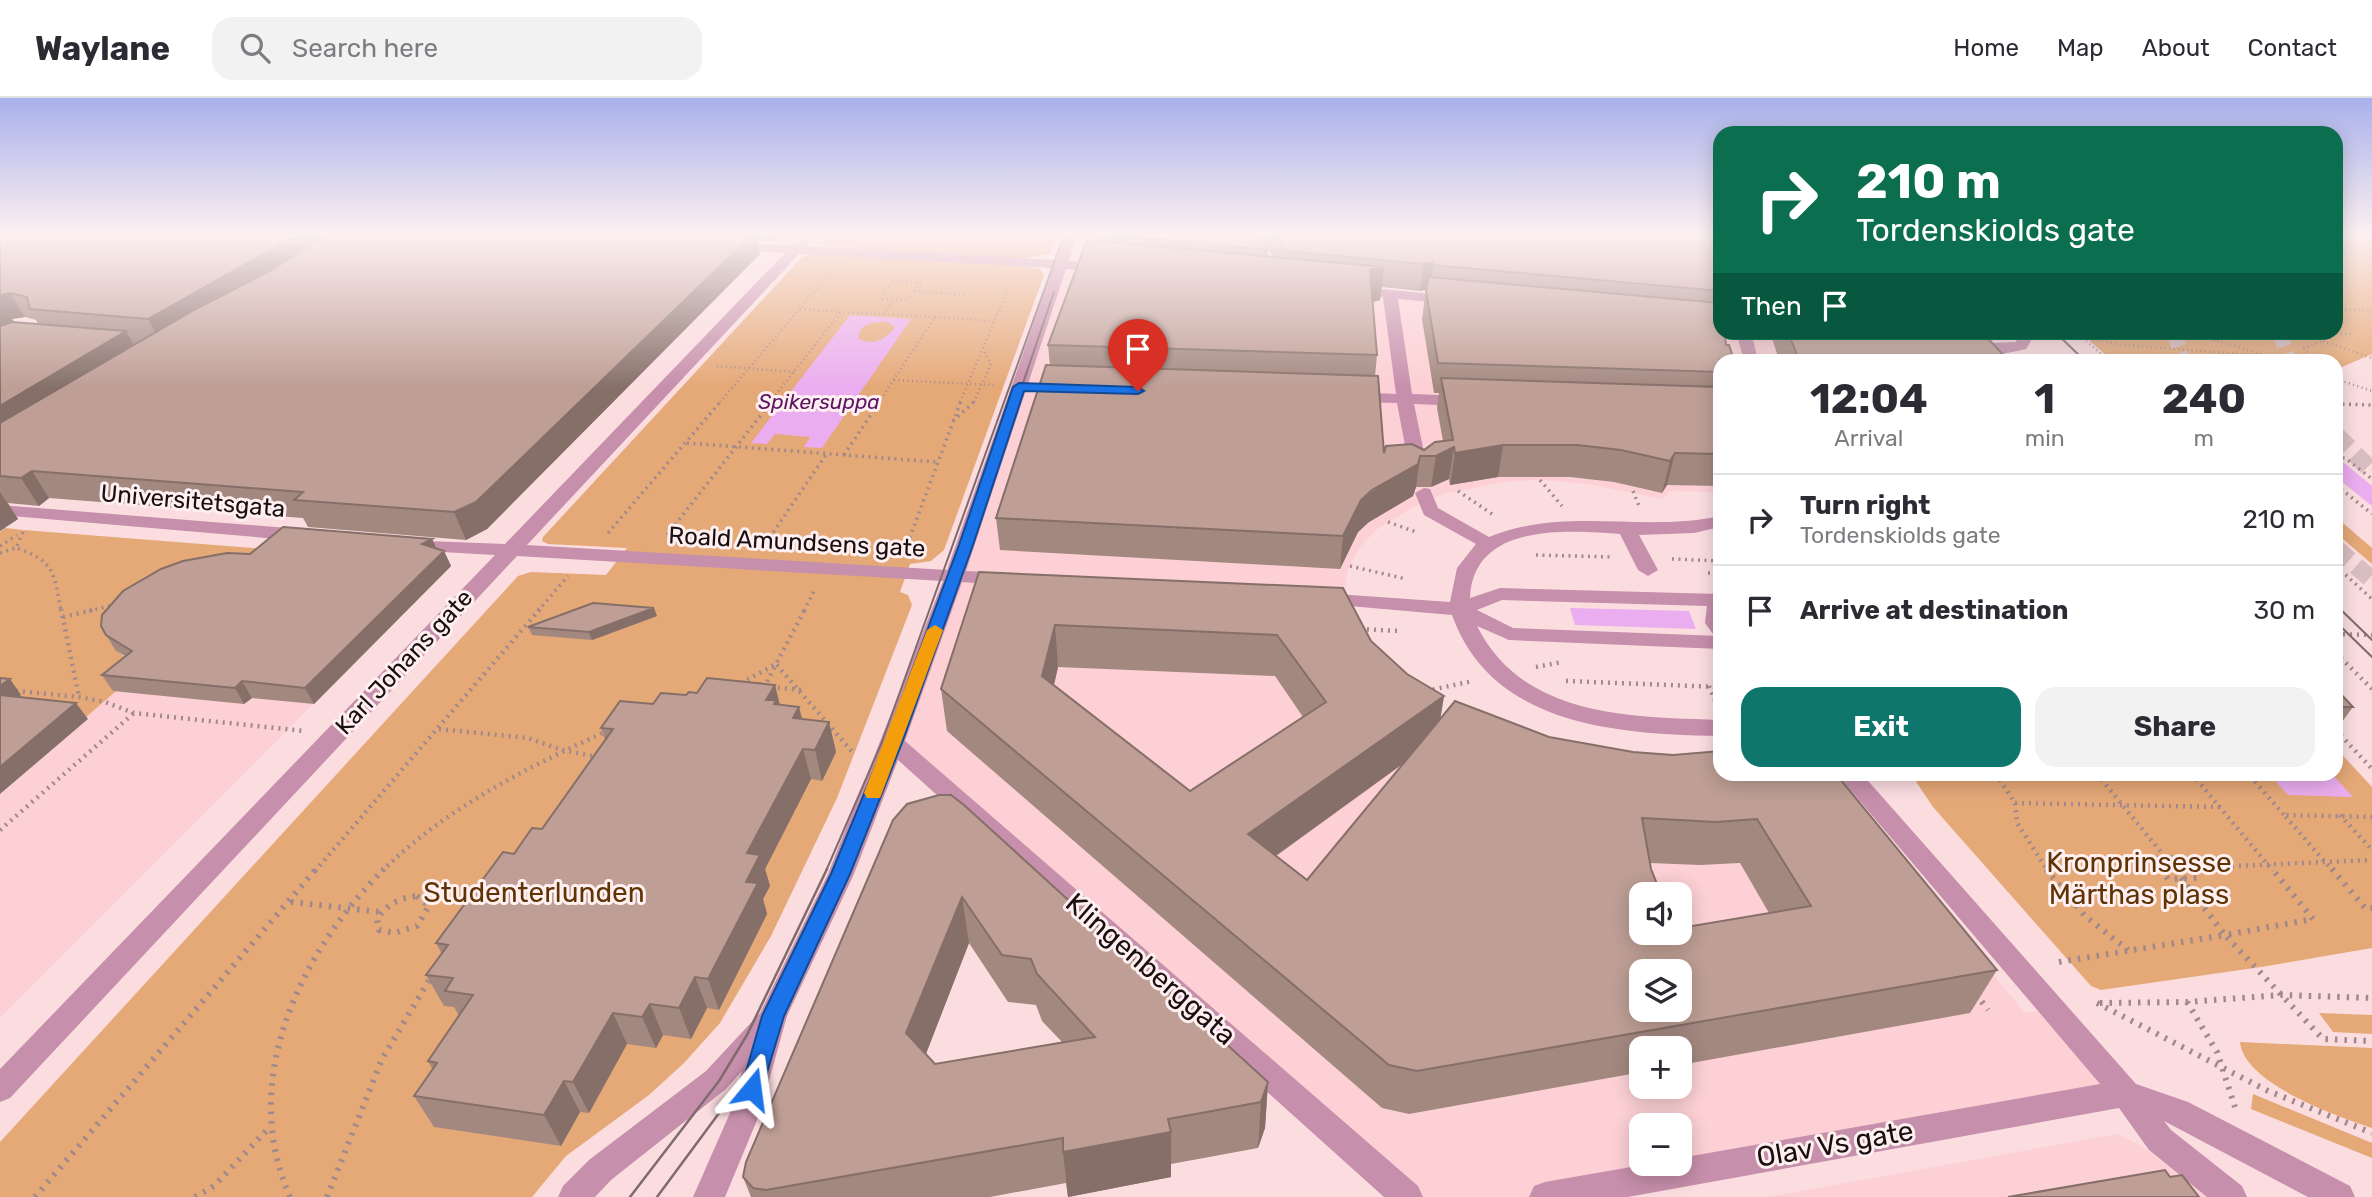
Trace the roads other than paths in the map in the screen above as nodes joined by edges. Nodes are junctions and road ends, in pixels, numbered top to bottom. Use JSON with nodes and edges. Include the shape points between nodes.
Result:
{"nodes":[{"id":1,"x":761,"y":286,"type":"edge"},
{"id":2,"x":1056,"y":286,"type":"edge"},
{"id":3,"x":1339,"y":289,"type":"edge"},
{"id":4,"x":1390,"y":294,"type":"junction"},
{"id":5,"x":1474,"y":302,"type":"edge"},
{"id":6,"x":2025,"y":340,"type":"edge"},
{"id":7,"x":1950,"y":347,"type":"edge"},
{"id":8,"x":1986,"y":354,"type":"edge"},
{"id":9,"x":1994,"y":354,"type":"edge"},
{"id":10,"x":1343,"y":397,"type":"edge"},
{"id":11,"x":1404,"y":399,"type":"junction"},
{"id":12,"x":1480,"y":402,"type":"edge"},
{"id":13,"x":1419,"y":474,"type":"edge"},
{"id":14,"x":1424,"y":493,"type":"dead end"},
{"id":15,"x":0,"y":510,"type":"edge"},
{"id":16,"x":1713,"y":522,"type":"edge"},
{"id":17,"x":1626,"y":527,"type":"junction"},
{"id":18,"x":318,"y":537,"type":"edge"},
{"id":19,"x":388,"y":543,"type":"edge"},
{"id":20,"x":1489,"y":544,"type":"junction"},
{"id":21,"x":508,"y":552,"type":"junction"},
{"id":22,"x":1648,"y":570,"type":"dead end"},
{"id":23,"x":954,"y":576,"type":"junction"},
{"id":24,"x":1028,"y":580,"type":"edge"},
{"id":25,"x":1301,"y":598,"type":"edge"},
{"id":26,"x":1713,"y":601,"type":"edge"},
{"id":27,"x":1460,"y":609,"type":"junction"},
{"id":28,"x":1713,"y":642,"type":"edge"},
{"id":29,"x":1713,"y":727,"type":"edge"},
{"id":30,"x":893,"y":743,"type":"junction"},
{"id":31,"x":1855,"y":781,"type":"edge"},
{"id":32,"x":773,"y":1016,"type":"junction"},
{"id":33,"x":0,"y":1089,"type":"edge"},
{"id":34,"x":2126,"y":1093,"type":"junction"},
{"id":35,"x":574,"y":1197,"type":"edge"},
{"id":36,"x":709,"y":1197,"type":"edge"},
{"id":37,"x":1407,"y":1197,"type":"edge"},
{"id":38,"x":1545,"y":1197,"type":"edge"},
{"id":39,"x":2231,"y":1197,"type":"edge"},
{"id":40,"x":2339,"y":1197,"type":"edge"}],
"edges":[{"from":1,"to":21,"type":"street","name":"Karl Johans gate"},
{"from":2,"to":23,"type":"street","via":[[1027,387]]},
{"from":3,"to":4,"type":"street"},
{"from":4,"to":5,"type":"street"},
{"from":4,"to":11,"type":"street"},
{"from":6,"to":9,"type":"street"},
{"from":7,"to":8,"type":"street"},
{"from":10,"to":11,"type":"street"},
{"from":11,"to":12,"type":"street"},
{"from":11,"to":13,"type":"street"},
{"from":14,"to":20,"type":"street","via":[[1430,511]]},
{"from":15,"to":18,"type":"street","name":"Universitetsgata"},
{"from":16,"to":17,"type":"street","via":[[1687,528]]},
{"from":17,"to":20,"type":"street","via":[[1545,529]]},
{"from":17,"to":22,"type":"street"},
{"from":19,"to":21,"type":"street"},
{"from":20,"to":27,"type":"street","via":[[1464,571]]},
{"from":21,"to":23,"type":"street","name":"Roald Amundsens gate"},
{"from":21,"to":33,"type":"street","name":"Karl Johans gate"},
{"from":23,"to":24,"type":"street","name":"Roald Amundsens gate"},
{"from":23,"to":30,"type":"street"},
{"from":25,"to":27,"type":"street"},
{"from":26,"to":27,"type":"street","via":[[1500,594]]},
{"from":27,"to":28,"type":"street","via":[[1509,634]]},
{"from":27,"to":29,"type":"street","via":[[1497,675],[1527,694],[1599,719]]},
{"from":30,"to":32,"type":"street","via":[[841,874]]},
{"from":30,"to":37,"type":"street","name":"Klingenberggata"},
{"from":31,"to":34,"type":"street"},
{"from":32,"to":35,"type":"street","via":[[716,1080],[600,1170]]},
{"from":32,"to":36,"type":"street","via":[[745,1113]]},
{"from":34,"to":38,"type":"street","name":"Olav Vs gate"},
{"from":34,"to":39,"type":"street","via":[[2160,1140]]},
{"from":34,"to":40,"type":"street","via":[[2202,1125]]}]}
